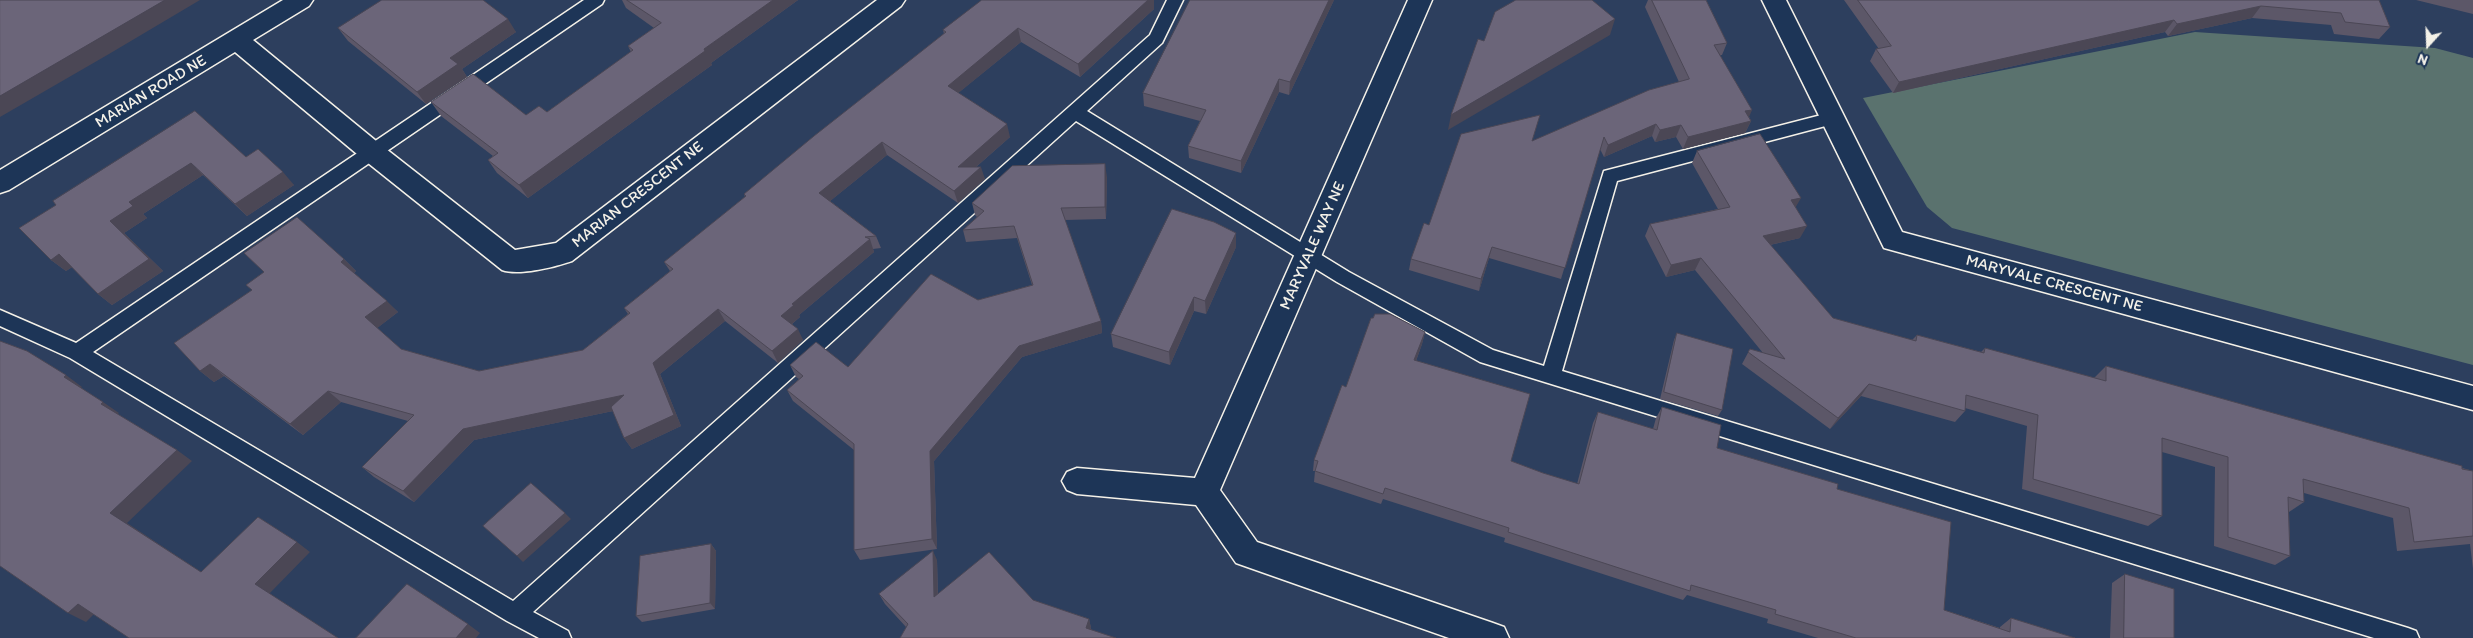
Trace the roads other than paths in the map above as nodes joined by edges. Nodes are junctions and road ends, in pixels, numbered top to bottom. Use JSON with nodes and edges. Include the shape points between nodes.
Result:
{"nodes":[{"id":1,"x":300,"y":0,"type":"edge"},
{"id":2,"x":596,"y":0,"type":"edge"},
{"id":3,"x":893,"y":0,"type":"edge"},
{"id":4,"x":1175,"y":0,"type":"edge"},
{"id":5,"x":1420,"y":0,"type":"edge"},
{"id":6,"x":1774,"y":0,"type":"edge"},
{"id":7,"x":237,"y":40,"type":"junction"},
{"id":8,"x":1074,"y":111,"type":"junction"},
{"id":9,"x":1834,"y":118,"type":"junction"},
{"id":10,"x":372,"y":152,"type":"junction"},
{"id":11,"x":0,"y":183,"type":"edge"},
{"id":12,"x":1308,"y":257,"type":"junction"},
{"id":13,"x":0,"y":318,"type":"edge"},
{"id":14,"x":77,"y":352,"type":"junction"},
{"id":15,"x":1551,"y":376,"type":"junction"},
{"id":16,"x":2473,"y":398,"type":"edge"},
{"id":17,"x":1077,"y":481,"type":"dead end"},
{"id":18,"x":1204,"y":492,"type":"junction"},
{"id":19,"x":515,"y":614,"type":"junction"},
{"id":20,"x":560,"y":638,"type":"edge"},
{"id":21,"x":1493,"y":638,"type":"edge"},
{"id":22,"x":2408,"y":638,"type":"edge"}],
"edges":[{"from":1,"to":7,"type":"street","name":"MARIAN ROAD NE"},
{"from":2,"to":10,"type":"lane"},
{"from":3,"to":10,"type":"street","name":"MARIAN CRESCENT NE","via":[[563,253],[511,262]]},
{"from":4,"to":8,"type":"lane","via":[[1156,38]]},
{"from":5,"to":12,"type":"street","name":"MARYVALE WAY NE"},
{"from":6,"to":9,"type":"street","name":"MARYVALE CRESCENT NE"},
{"from":7,"to":10,"type":"street","name":"MARIAN CRESCENT NE"},
{"from":7,"to":11,"type":"street","name":"MARIAN ROAD NE"},
{"from":8,"to":12,"type":"lane"},
{"from":8,"to":19,"type":"lane"},
{"from":9,"to":15,"type":"lane","via":[[1610,176]]},
{"from":9,"to":16,"type":"street","name":"MARYVALE CRESCENT NE","via":[[1893,240]]},
{"from":10,"to":14,"type":"lane"},
{"from":12,"to":15,"type":"lane","via":[[1488,356]]},
{"from":12,"to":18,"type":"street","name":"MARYVALE WAY NE"},
{"from":13,"to":14,"type":"lane"},
{"from":14,"to":19,"type":"lane"},
{"from":15,"to":22,"type":"lane"},
{"from":17,"to":18,"type":"street"},
{"from":18,"to":21,"type":"street","via":[[1247,553]]},
{"from":19,"to":20,"type":"lane"}]}
